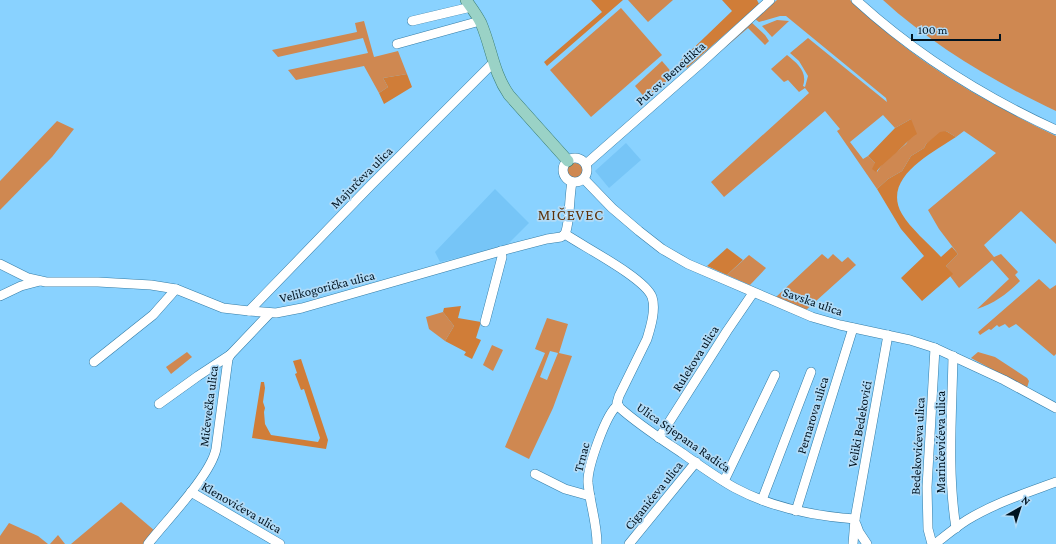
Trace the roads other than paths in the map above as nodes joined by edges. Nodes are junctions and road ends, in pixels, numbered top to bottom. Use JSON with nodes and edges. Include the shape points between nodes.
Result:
{"nodes":[{"id":1,"x":770,"y":0,"type":"edge"},
{"id":2,"x":856,"y":0,"type":"edge"},
{"id":3,"x":468,"y":4,"type":"edge"},
{"id":4,"x":412,"y":21,"type":"dead end"},
{"id":5,"x":480,"y":21,"type":"junction"},
{"id":6,"x":397,"y":44,"type":"dead end"},
{"id":7,"x":494,"y":62,"type":"junction"},
{"id":8,"x":1056,"y":130,"type":"edge"},
{"id":9,"x":568,"y":161,"type":"junction"},
{"id":10,"x":586,"y":164,"type":"junction"},
{"id":11,"x":584,"y":179,"type":"junction"},
{"id":12,"x":572,"y":182,"type":"junction"},
{"id":13,"x":565,"y":234,"type":"junction"},
{"id":14,"x":501,"y":251,"type":"junction"},
{"id":15,"x":0,"y":264,"type":"edge"},
{"id":16,"x":40,"y":281,"type":"junction"},
{"id":17,"x":176,"y":289,"type":"junction"},
{"id":18,"x":753,"y":293,"type":"junction"},
{"id":19,"x":0,"y":296,"type":"edge"},
{"id":20,"x":249,"y":312,"type":"junction"},
{"id":21,"x":270,"y":313,"type":"junction"},
{"id":22,"x":485,"y":322,"type":"dead end"},
{"id":23,"x":853,"y":328,"type":"junction"},
{"id":24,"x":888,"y":335,"type":"junction"},
{"id":25,"x":935,"y":348,"type":"junction"},
{"id":26,"x":230,"y":355,"type":"junction"},
{"id":27,"x":954,"y":356,"type":"junction"},
{"id":28,"x":94,"y":362,"type":"dead end"},
{"id":29,"x":811,"y":372,"type":"dead end"},
{"id":30,"x":775,"y":375,"type":"dead end"},
{"id":31,"x":159,"y":404,"type":"dead end"},
{"id":32,"x":618,"y":405,"type":"junction"},
{"id":33,"x":1056,"y":408,"type":"edge"},
{"id":34,"x":659,"y":438,"type":"junction"},
{"id":35,"x":696,"y":462,"type":"junction"},
{"id":36,"x":535,"y":474,"type":"dead end"},
{"id":37,"x":724,"y":481,"type":"junction"},
{"id":38,"x":1056,"y":482,"type":"edge"},
{"id":39,"x":191,"y":492,"type":"junction"},
{"id":40,"x":590,"y":496,"type":"junction"},
{"id":41,"x":762,"y":500,"type":"junction"},
{"id":42,"x":796,"y":510,"type":"junction"},
{"id":43,"x":855,"y":519,"type":"junction"},
{"id":44,"x":956,"y":528,"type":"junction"},
{"id":45,"x":148,"y":544,"type":"edge"},
{"id":46,"x":280,"y":544,"type":"edge"},
{"id":47,"x":597,"y":544,"type":"edge"},
{"id":48,"x":629,"y":544,"type":"edge"},
{"id":49,"x":853,"y":544,"type":"edge"},
{"id":50,"x":867,"y":544,"type":"edge"},
{"id":51,"x":933,"y":544,"type":"edge"}],
"edges":[{"from":1,"to":10,"type":"street","name":"Put sv. Benedikta"},
{"from":2,"to":8,"type":"street","via":[[896,35],[930,59],[976,88]]},
{"from":3,"to":4,"type":"street"},
{"from":3,"to":5,"type":"main road"},
{"from":5,"to":6,"type":"street"},
{"from":5,"to":7,"type":"main road"},
{"from":7,"to":9,"type":"main road","via":[[501,84],[509,95]]},
{"from":7,"to":20,"type":"street","name":"Majurčeva ulica","via":[[350,206]]},
{"from":9,"to":10,"type":"street","via":[[578,158]]},
{"from":9,"to":12,"type":"street","via":[[564,166],[564,175]]},
{"from":10,"to":11,"type":"street","via":[[588,173]]},
{"from":11,"to":12,"type":"street"},
{"from":11,"to":18,"type":"street","name":"Savska ulica","via":[[625,220],[662,249],[688,264]]},
{"from":12,"to":13,"type":"street"},
{"from":13,"to":14,"type":"street","name":"Velikogorička ulica"},
{"from":13,"to":32,"type":"street","name":"Ulica Stjepana Radića","via":[[640,282],[652,298],[650,329],[624,384]]},
{"from":14,"to":21,"type":"street","name":"Velikogorička ulica","via":[[302,308]]},
{"from":14,"to":22,"type":"street","via":[[502,257]]},
{"from":15,"to":16,"type":"street","name":"Velikogorička ulica"},
{"from":16,"to":17,"type":"street","name":"Velikogorička ulica","via":[[143,284]]},
{"from":16,"to":19,"type":"street"},
{"from":17,"to":20,"type":"street","name":"Velikogorička ulica","via":[[223,308]]},
{"from":17,"to":28,"type":"street","via":[[153,315]]},
{"from":18,"to":23,"type":"street","name":"Savska ulica","via":[[812,317]]},
{"from":18,"to":34,"type":"street","name":"Rulekova ulica"},
{"from":20,"to":21,"type":"street","name":"Velikogorička ulica"},
{"from":21,"to":26,"type":"street","name":"Mičevečka ulica"},
{"from":23,"to":24,"type":"street","name":"Savska ulica"},
{"from":23,"to":42,"type":"street","name":"Pernarova ulica"},
{"from":24,"to":25,"type":"street","name":"Savska ulica"},
{"from":24,"to":43,"type":"street","name":"Veliki Bedekovići"},
{"from":25,"to":27,"type":"street","name":"Savska ulica"},
{"from":25,"to":51,"type":"street","name":"Bedekovićeva ulica","via":[[927,487],[928,529]]},
{"from":26,"to":31,"type":"street"},
{"from":26,"to":39,"type":"street","name":"Mičevečka ulica","via":[[226,366],[215,456]]},
{"from":27,"to":33,"type":"street","name":"Savska ulica"},
{"from":27,"to":44,"type":"street","name":"Marinčevićeva ulica","via":[[951,462]]},
{"from":29,"to":41,"type":"street"},
{"from":30,"to":37,"type":"street"},
{"from":32,"to":34,"type":"street","name":"Ulica Stjepana Radića"},
{"from":32,"to":40,"type":"street","name":"Trnac","via":[[611,412],[592,459],[588,476]]},
{"from":34,"to":35,"type":"street","name":"Ulica Stjepana Radića"},
{"from":35,"to":37,"type":"street","name":"Ulica Stjepana Radića"},
{"from":35,"to":48,"type":"street","name":"Ciganićeva ulica"},
{"from":36,"to":40,"type":"street","via":[[565,489]]},
{"from":37,"to":41,"type":"street","name":"Ulica Stjepana Radića"},
{"from":38,"to":44,"type":"street","via":[[1000,503],[966,520]]},
{"from":39,"to":45,"type":"street","name":"Mičevečka ulica"},
{"from":39,"to":46,"type":"street","name":"Klenovićeva ulica"},
{"from":40,"to":47,"type":"street","name":"Trnac"},
{"from":41,"to":42,"type":"street","name":"Ulica Stjepana Radića"},
{"from":42,"to":43,"type":"street","name":"Ulica Stjepana Radića"},
{"from":43,"to":49,"type":"street","name":"Veliki Bedekovići"},
{"from":43,"to":50,"type":"street","via":[[859,532]]},
{"from":44,"to":51,"type":"street"}]}
